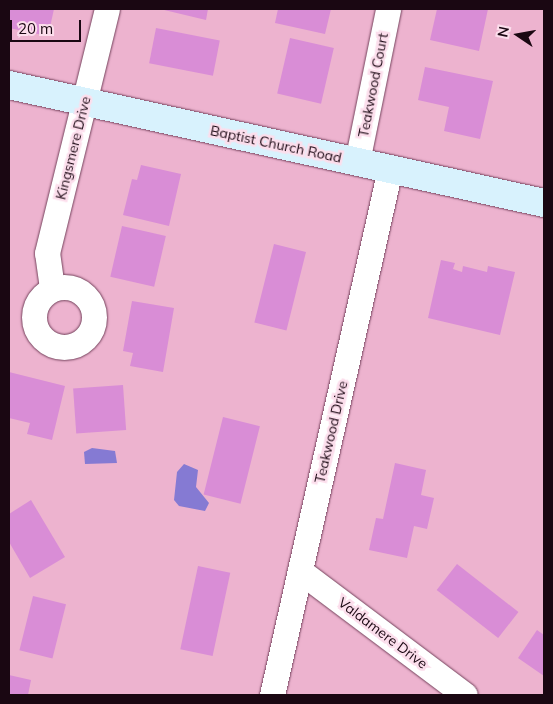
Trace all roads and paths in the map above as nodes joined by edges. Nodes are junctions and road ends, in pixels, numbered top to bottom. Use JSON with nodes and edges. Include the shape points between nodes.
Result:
{"nodes":[{"id":1,"x":107,"y":9,"type":"edge"},
{"id":2,"x":388,"y":9,"type":"edge"},
{"id":3,"x":9,"y":85,"type":"edge"},
{"id":4,"x":85,"y":102,"type":"junction"},
{"id":5,"x":357,"y":162,"type":"junction"},
{"id":6,"x":390,"y":169,"type":"junction"},
{"id":7,"x":544,"y":203,"type":"edge"},
{"id":8,"x":52,"y":288,"type":"dead end"},
{"id":9,"x":300,"y":571,"type":"junction"},
{"id":10,"x":272,"y":695,"type":"edge"},
{"id":11,"x":466,"y":695,"type":"edge"}],
"edges":[{"from":1,"to":4,"type":"street","name":"Kingsmere Drive"},
{"from":2,"to":5,"type":"street","name":"Teakwood Court"},
{"from":3,"to":4,"type":"street","name":"Baptist Church Road"},
{"from":4,"to":5,"type":"street","name":"Baptist Church Road"},
{"from":4,"to":8,"type":"street","name":"Kingsmere Drive","via":[[47,253]]},
{"from":5,"to":6,"type":"street","name":"Baptist Church Road"},
{"from":6,"to":7,"type":"street","name":"Baptist Church Road"},
{"from":6,"to":9,"type":"street","name":"Teakwood Drive"},
{"from":9,"to":10,"type":"street","name":"Teakwood Drive"},
{"from":9,"to":11,"type":"street","name":"Valdamere Drive"}]}
